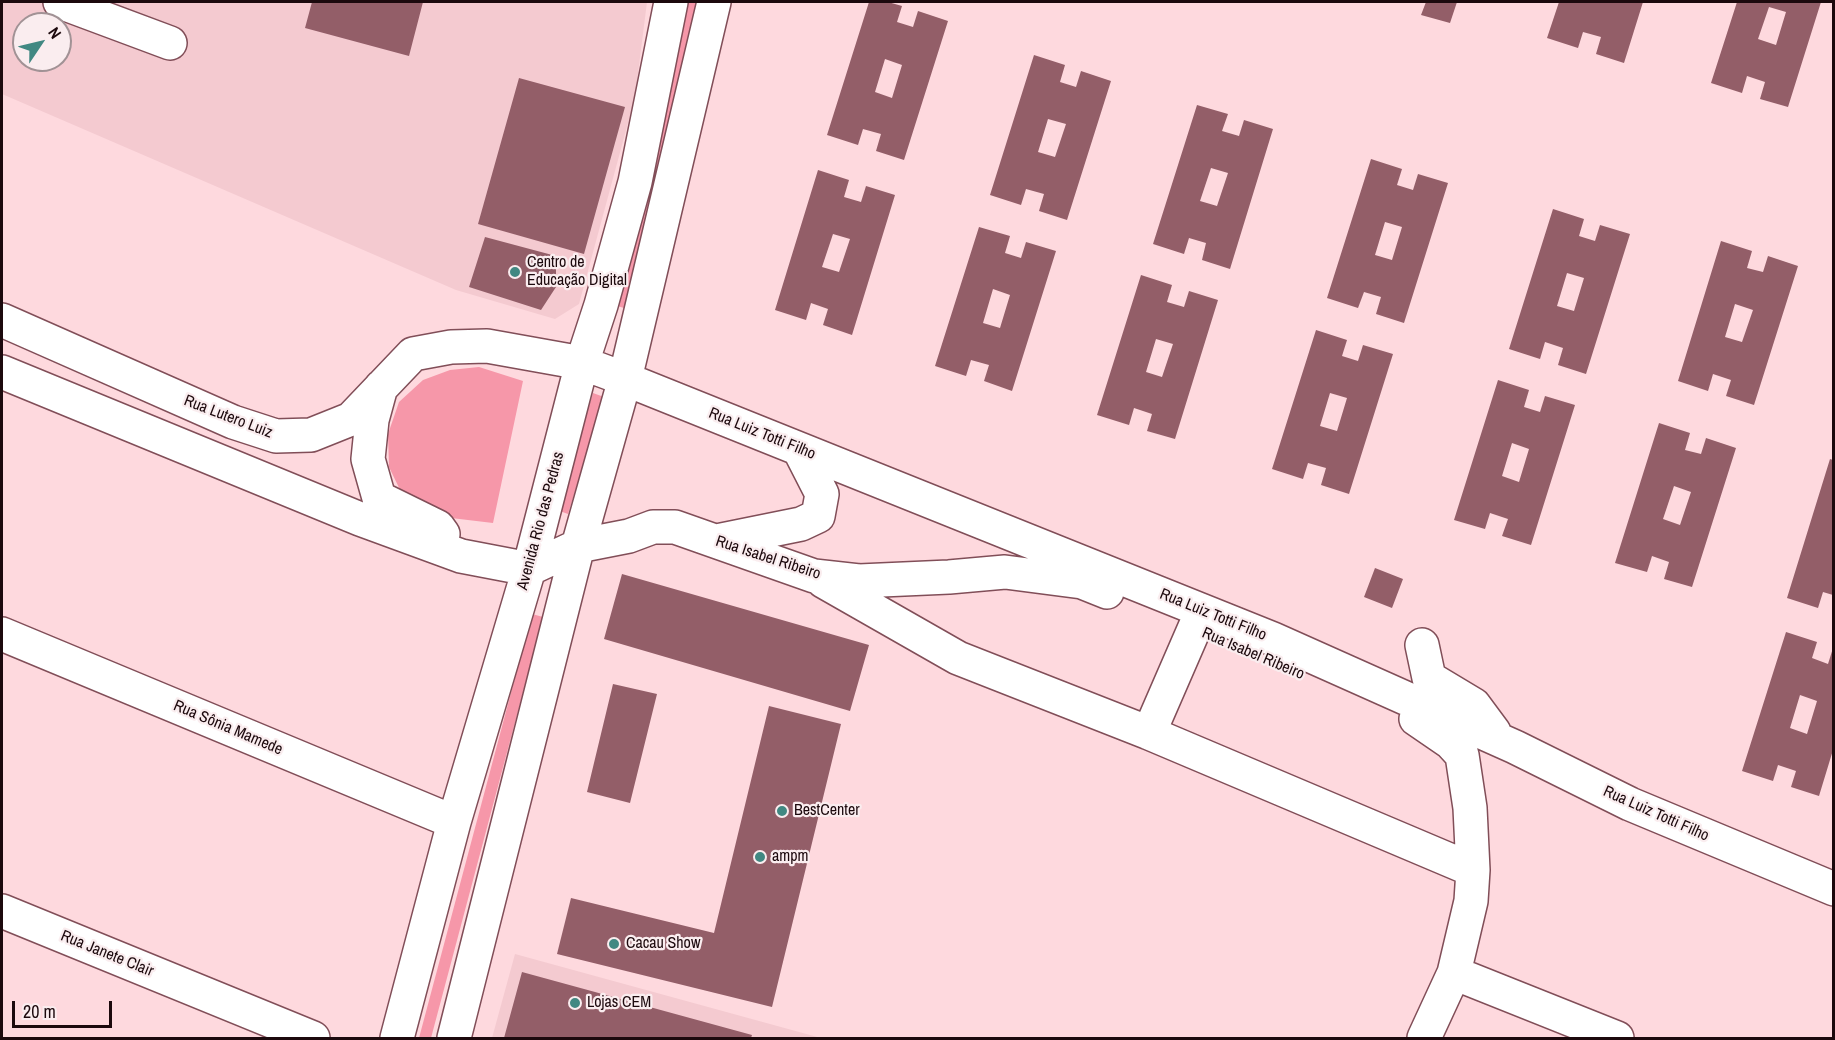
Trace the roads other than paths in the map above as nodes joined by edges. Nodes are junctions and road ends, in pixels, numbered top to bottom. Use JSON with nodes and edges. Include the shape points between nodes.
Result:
{"nodes":[{"id":1,"x":60,"y":2,"type":"edge"},
{"id":2,"x":671,"y":2,"type":"edge"},
{"id":3,"x":714,"y":2,"type":"edge"},
{"id":4,"x":170,"y":43,"type":"dead end"},
{"id":5,"x":2,"y":320,"type":"edge"},
{"id":6,"x":582,"y":363,"type":"junction"},
{"id":7,"x":2,"y":372,"type":"edge"},
{"id":8,"x":625,"y":379,"type":"junction"},
{"id":9,"x":382,"y":385,"type":"junction"},
{"id":10,"x":800,"y":449,"type":"junction"},
{"id":11,"x":715,"y":541,"type":"junction"},
{"id":12,"x":578,"y":546,"type":"junction"},
{"id":13,"x":461,"y":556,"type":"junction"},
{"id":14,"x":529,"y":569,"type":"junction"},
{"id":15,"x":814,"y":576,"type":"junction"},
{"id":16,"x":1198,"y":620,"type":"junction"},
{"id":17,"x":2,"y":634,"type":"edge"},
{"id":18,"x":1422,"y":645,"type":"dead end"},
{"id":19,"x":1149,"y":733,"type":"junction"},
{"id":20,"x":1508,"y":744,"type":"junction"},
{"id":21,"x":1462,"y":755,"type":"junction"},
{"id":22,"x":454,"y":822,"type":"junction"},
{"id":23,"x":1473,"y":870,"type":"junction"},
{"id":24,"x":1833,"y":889,"type":"edge"},
{"id":25,"x":2,"y":911,"type":"edge"},
{"id":26,"x":1454,"y":973,"type":"junction"},
{"id":27,"x":313,"y":1038,"type":"edge"},
{"id":28,"x":397,"y":1038,"type":"edge"},
{"id":29,"x":454,"y":1038,"type":"edge"},
{"id":30,"x":1424,"y":1038,"type":"edge"},
{"id":31,"x":1617,"y":1038,"type":"edge"}],
"edges":[{"from":1,"to":4,"type":"street"},
{"from":2,"to":6,"type":"street","name":"Avenida Rio das Pedras","via":[[635,182]]},
{"from":3,"to":8,"type":"street"},
{"from":5,"to":9,"type":"street","name":"Rua Lutero Luiz","via":[[233,422],[276,436],[311,435],[351,419]]},
{"from":6,"to":8,"type":"street","name":"Rua Luiz Totti Filho"},
{"from":6,"to":9,"type":"street","name":"Rua Lutero Luiz","via":[[488,346],[451,347],[413,354]]},
{"from":6,"to":14,"type":"street","name":"Avenida Rio das Pedras"},
{"from":7,"to":13,"type":"street","via":[[360,519]]},
{"from":8,"to":10,"type":"street","name":"Rua Luiz Totti Filho"},
{"from":8,"to":12,"type":"street"},
{"from":9,"to":13,"type":"street","via":[[372,420],[368,459],[379,498],[438,527]]},
{"from":10,"to":11,"type":"street","via":[[822,494],[818,516],[801,524]]},
{"from":10,"to":16,"type":"street","name":"Rua Luiz Totti Filho"},
{"from":11,"to":12,"type":"street","name":"Rua Isabel Ribeiro","via":[[675,527],[653,527]]},
{"from":11,"to":15,"type":"street","name":"Rua Isabel Ribeiro"},
{"from":12,"to":14,"type":"street"},
{"from":12,"to":29,"type":"street"},
{"from":13,"to":14,"type":"street"},
{"from":14,"to":22,"type":"street","name":"Avenida Rio das Pedras"},
{"from":15,"to":16,"type":"street","name":"Rua Isabel Ribeiro","via":[[859,582],[1005,572],[1082,582],[1150,609]]},
{"from":15,"to":19,"type":"street","via":[[958,658]]},
{"from":16,"to":19,"type":"street"},
{"from":16,"to":20,"type":"street","name":"Rua Luiz Totti Filho","via":[[1273,639]]},
{"from":16,"to":21,"type":"street","name":"Rua Isabel Ribeiro","via":[[1228,646],[1419,721]]},
{"from":17,"to":22,"type":"street","name":"Rua Sônia Mamede"},
{"from":18,"to":20,"type":"street","via":[[1429,678],[1474,705]]},
{"from":19,"to":23,"type":"street"},
{"from":20,"to":21,"type":"street","via":[[1477,747]]},
{"from":20,"to":24,"type":"street","name":"Rua Luiz Totti Filho","via":[[1629,804]]},
{"from":21,"to":23,"type":"street"},
{"from":22,"to":28,"type":"street","name":"Avenida Rio das Pedras"},
{"from":23,"to":26,"type":"street","via":[[1471,901]]},
{"from":25,"to":27,"type":"street","name":"Rua Janete Clair"},
{"from":26,"to":30,"type":"street"},
{"from":26,"to":31,"type":"street"}]}
